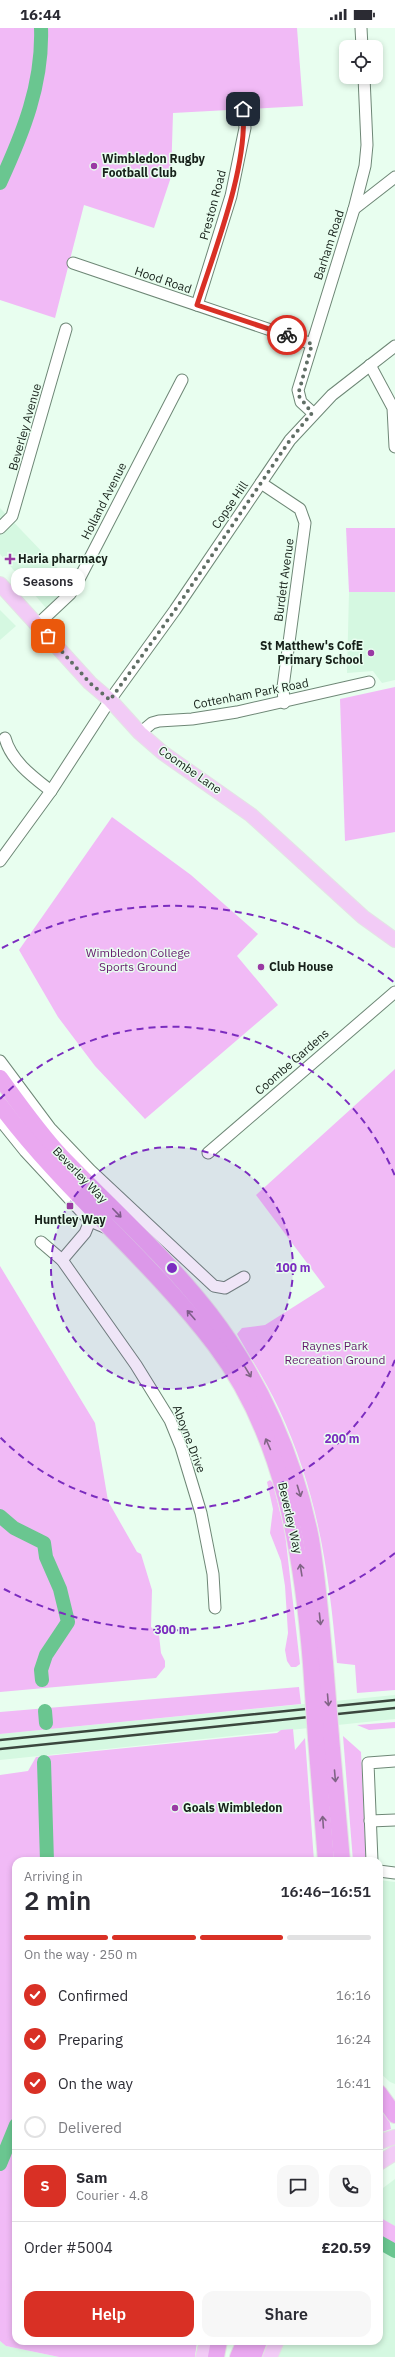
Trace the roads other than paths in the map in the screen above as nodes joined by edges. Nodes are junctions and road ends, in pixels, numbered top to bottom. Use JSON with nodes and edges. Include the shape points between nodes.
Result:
{"nodes":[{"id":1,"x":361,"y":28,"type":"edge"},
{"id":2,"x":362,"y":40,"type":"edge"},
{"id":3,"x":364,"y":84,"type":"edge"},
{"id":4,"x":243,"y":109,"type":"dead end"},
{"id":5,"x":395,"y":177,"type":"edge"},
{"id":6,"x":354,"y":209,"type":"junction"},
{"id":7,"x":73,"y":262,"type":"dead end"},
{"id":8,"x":197,"y":305,"type":"junction"},
{"id":9,"x":66,"y":329,"type":"dead end"},
{"id":10,"x":312,"y":344,"type":"junction"},
{"id":11,"x":395,"y":346,"type":"edge"},
{"id":12,"x":370,"y":365,"type":"junction"},
{"id":13,"x":182,"y":380,"type":"dead end"},
{"id":14,"x":312,"y":413,"type":"junction"},
{"id":15,"x":395,"y":447,"type":"edge"},
{"id":16,"x":261,"y":483,"type":"junction"},
{"id":17,"x":0,"y":528,"type":"edge"},
{"id":18,"x":0,"y":584,"type":"edge"},
{"id":19,"x":37,"y":625,"type":"junction"},
{"id":20,"x":369,"y":682,"type":"dead end"},
{"id":21,"x":110,"y":700,"type":"junction"},
{"id":22,"x":284,"y":703,"type":"junction"},
{"id":23,"x":140,"y":732,"type":"junction"},
{"id":24,"x":5,"y":738,"type":"dead end"},
{"id":25,"x":51,"y":791,"type":"junction"},
{"id":26,"x":0,"y":861,"type":"edge"},
{"id":27,"x":395,"y":940,"type":"edge"},
{"id":28,"x":395,"y":992,"type":"edge"},
{"id":29,"x":0,"y":1061,"type":"edge"},
{"id":30,"x":0,"y":1078,"type":"edge"},
{"id":31,"x":0,"y":1105,"type":"edge"},
{"id":32,"x":0,"y":1120,"type":"edge"},
{"id":33,"x":208,"y":1153,"type":"dead end"},
{"id":34,"x":90,"y":1221,"type":"junction"},
{"id":35,"x":112,"y":1230,"type":"junction"},
{"id":36,"x":153,"y":1231,"type":"junction"},
{"id":37,"x":40,"y":1242,"type":"dead end"},
{"id":38,"x":62,"y":1260,"type":"junction"},
{"id":39,"x":167,"y":1265,"type":"junction"},
{"id":40,"x":244,"y":1277,"type":"dead end"},
{"id":41,"x":215,"y":1608,"type":"dead end"},
{"id":42,"x":318,"y":1664,"type":"junction"},
{"id":43,"x":324,"y":1737,"type":"junction"},
{"id":44,"x":395,"y":1761,"type":"edge"},
{"id":45,"x":395,"y":1820,"type":"edge"},
{"id":46,"x":370,"y":1821,"type":"junction"},
{"id":47,"x":326,"y":1857,"type":"edge"},
{"id":48,"x":341,"y":1857,"type":"edge"},
{"id":49,"x":372,"y":1857,"type":"edge"},
{"id":50,"x":383,"y":1872,"type":"edge"},
{"id":51,"x":395,"y":1873,"type":"edge"},
{"id":52,"x":383,"y":2092,"type":"edge"},
{"id":53,"x":395,"y":2095,"type":"edge"},
{"id":54,"x":383,"y":2097,"type":"edge"},
{"id":55,"x":395,"y":2115,"type":"edge"},
{"id":56,"x":395,"y":2136,"type":"edge"},
{"id":57,"x":383,"y":2140,"type":"edge"},
{"id":58,"x":394,"y":2150,"type":"edge"},
{"id":59,"x":383,"y":2160,"type":"edge"},
{"id":60,"x":206,"y":2345,"type":"edge"},
{"id":61,"x":218,"y":2345,"type":"edge"},
{"id":62,"x":243,"y":2345,"type":"edge"},
{"id":63,"x":258,"y":2345,"type":"edge"},
{"id":64,"x":275,"y":2345,"type":"edge"},
{"id":65,"x":203,"y":2357,"type":"edge"},
{"id":66,"x":216,"y":2357,"type":"edge"},
{"id":67,"x":238,"y":2357,"type":"edge"},
{"id":68,"x":253,"y":2357,"type":"edge"},
{"id":69,"x":270,"y":2357,"type":"edge"}],
"edges":[{"from":1,"to":2,"type":"street"},
{"from":3,"to":6,"type":"street","name":"Barham Road","via":[[367,145],[365,166]]},
{"from":4,"to":8,"type":"street","name":"Preston Road","via":[[245,128],[231,196]]},
{"from":5,"to":6,"type":"street"},
{"from":6,"to":10,"type":"street","name":"Barham Road"},
{"from":7,"to":8,"type":"street","name":"Hood Road"},
{"from":8,"to":10,"type":"street","name":"Hood Road"},
{"from":9,"to":17,"type":"street","name":"Beverley Avenue","via":[[12,516]]},
{"from":10,"to":14,"type":"street","name":"Barham Road","via":[[298,395]]},
{"from":11,"to":12,"type":"street","name":"Copse Hill"},
{"from":12,"to":14,"type":"street","name":"Copse Hill"},
{"from":12,"to":15,"type":"street","via":[[393,408]]},
{"from":13,"to":19,"type":"street","name":"Holland Avenue","via":[[75,587]]},
{"from":14,"to":16,"type":"street","name":"Copse Hill"},
{"from":16,"to":21,"type":"street","name":"Copse Hill"},
{"from":16,"to":22,"type":"street","name":"Burdett Avenue","via":[[300,509],[305,523],[283,687]]},
{"from":18,"to":19,"type":"main road","name":"Coombe Lane"},
{"from":19,"to":21,"type":"main road","name":"Coombe Lane","via":[[90,683]]},
{"from":20,"to":22,"type":"street","name":"Cottenham Park Road"},
{"from":21,"to":23,"type":"main road","name":"Coombe Lane"},
{"from":21,"to":25,"type":"street","name":"Copse Hill"},
{"from":22,"to":23,"type":"street","name":"Cottenham Park Road","via":[[192,719],[159,721]]},
{"from":23,"to":27,"type":"main road","name":"Coombe Lane","via":[[163,753],[251,816],[363,917]]},
{"from":24,"to":25,"type":"street","via":[[11,754]]},
{"from":25,"to":26,"type":"street","name":"Copse Hill"},
{"from":28,"to":33,"type":"street","name":"Coombe Gardens"},
{"from":29,"to":36,"type":"street","name":"Beverley Way","via":[[50,1128]]},
{"from":30,"to":39,"type":"highway","name":"Beverley Way","one_way":true,"via":[[59,1154]]},
{"from":31,"to":35,"type":"highway","name":"Beverley Way","via":[[46,1162]]},
{"from":32,"to":34,"type":"street","name":"Beverley Way"},
{"from":34,"to":35,"type":"street","name":"Beverley Way"},
{"from":34,"to":38,"type":"street","via":[[85,1233]]},
{"from":42,"to":35,"type":"highway","name":"Beverley Way","one_way":true,"via":[[297,1543],[274,1458],[255,1414],[216,1346],[192,1316]]},
{"from":36,"to":39,"type":"street","name":"Beverley Way","via":[[154,1243]]},
{"from":36,"to":40,"type":"street","name":"Beverley Way","via":[[163,1237],[214,1286],[224,1288]]},
{"from":37,"to":38,"type":"street","name":"Aboyne Drive"},
{"from":38,"to":41,"type":"street","name":"Aboyne Drive","via":[[136,1365],[170,1420],[201,1513],[213,1574]]},
{"from":39,"to":42,"type":"highway","name":"Beverley Way","one_way":true,"via":[[210,1314],[227,1339],[256,1386],[280,1435],[304,1509],[311,1540]]},
{"from":42,"to":43,"type":"highway","name":"Beverley Way","bridge":true},
{"from":47,"to":43,"type":"highway","name":"Beverley Way","one_way":true},
{"from":43,"to":48,"type":"highway","name":"Beverley Way","one_way":true},
{"from":44,"to":46,"type":"street","via":[[368,1763]]},
{"from":45,"to":46,"type":"street"},
{"from":46,"to":49,"type":"street"},
{"from":50,"to":51,"type":"street"},
{"from":52,"to":53,"type":"highway"},
{"from":54,"to":55,"type":"highway"},
{"from":56,"to":57,"type":"main road"},
{"from":58,"to":59,"type":"main road"},
{"from":60,"to":65,"type":"main road"},
{"from":61,"to":66,"type":"highway"},
{"from":62,"to":67,"type":"highway"},
{"from":63,"to":68,"type":"highway"},
{"from":64,"to":69,"type":"main road"}]}
